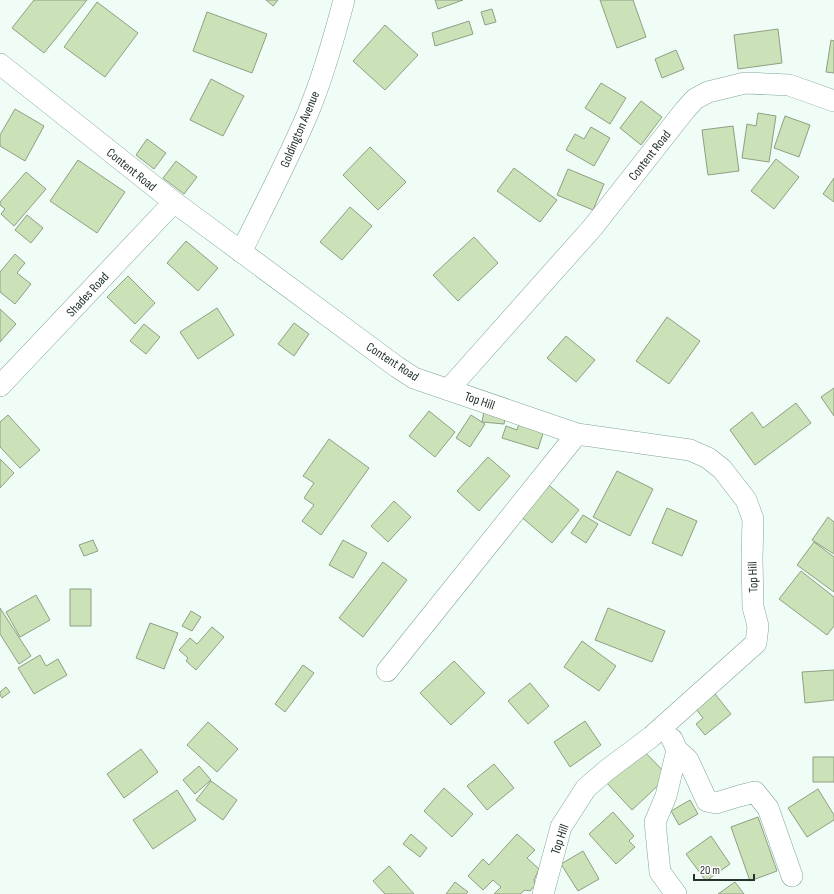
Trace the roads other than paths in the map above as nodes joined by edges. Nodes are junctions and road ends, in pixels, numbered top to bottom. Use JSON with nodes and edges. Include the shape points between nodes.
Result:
{"nodes":[{"id":1,"x":344,"y":0,"type":"edge"},
{"id":2,"x":0,"y":64,"type":"edge"},
{"id":3,"x":834,"y":101,"type":"edge"},
{"id":4,"x":174,"y":202,"type":"junction"},
{"id":5,"x":242,"y":252,"type":"junction"},
{"id":6,"x":0,"y":386,"type":"edge"},
{"id":7,"x":448,"y":390,"type":"junction"},
{"id":8,"x":577,"y":434,"type":"junction"},
{"id":9,"x":387,"y":671,"type":"dead end"},
{"id":10,"x":665,"y":724,"type":"junction"},
{"id":11,"x":678,"y":750,"type":"junction"},
{"id":12,"x":792,"y":876,"type":"dead end"},
{"id":13,"x":543,"y":894,"type":"edge"},
{"id":14,"x":676,"y":894,"type":"edge"}],
"edges":[{"from":1,"to":5,"type":"street","name":"Goldington Avenue","via":[[335,35],[308,112]]},
{"from":2,"to":4,"type":"street","name":"Content Road"},
{"from":3,"to":7,"type":"street","name":"Content Road","via":[[789,85],[745,83],[708,92],[695,99],[593,227]]},
{"from":4,"to":5,"type":"street","name":"Content Road"},
{"from":4,"to":6,"type":"street","name":"Shades Road"},
{"from":5,"to":7,"type":"street","name":"Content Road","via":[[397,367],[414,378]]},
{"from":7,"to":8,"type":"street","name":"Top Hill"},
{"from":8,"to":9,"type":"street"},
{"from":8,"to":10,"type":"street","name":"Top Hill","via":[[681,448],[708,458],[722,469],[746,500],[753,519],[753,591],[758,626],[756,643]]},
{"from":10,"to":11,"type":"street"},
{"from":10,"to":13,"type":"street","name":"Top Hill","via":[[586,788],[561,827]]},
{"from":11,"to":12,"type":"street","via":[[688,760],[707,801],[716,804],[755,792],[768,808]]},
{"from":11,"to":14,"type":"street","via":[[666,796],[655,822],[660,872]]}]}
